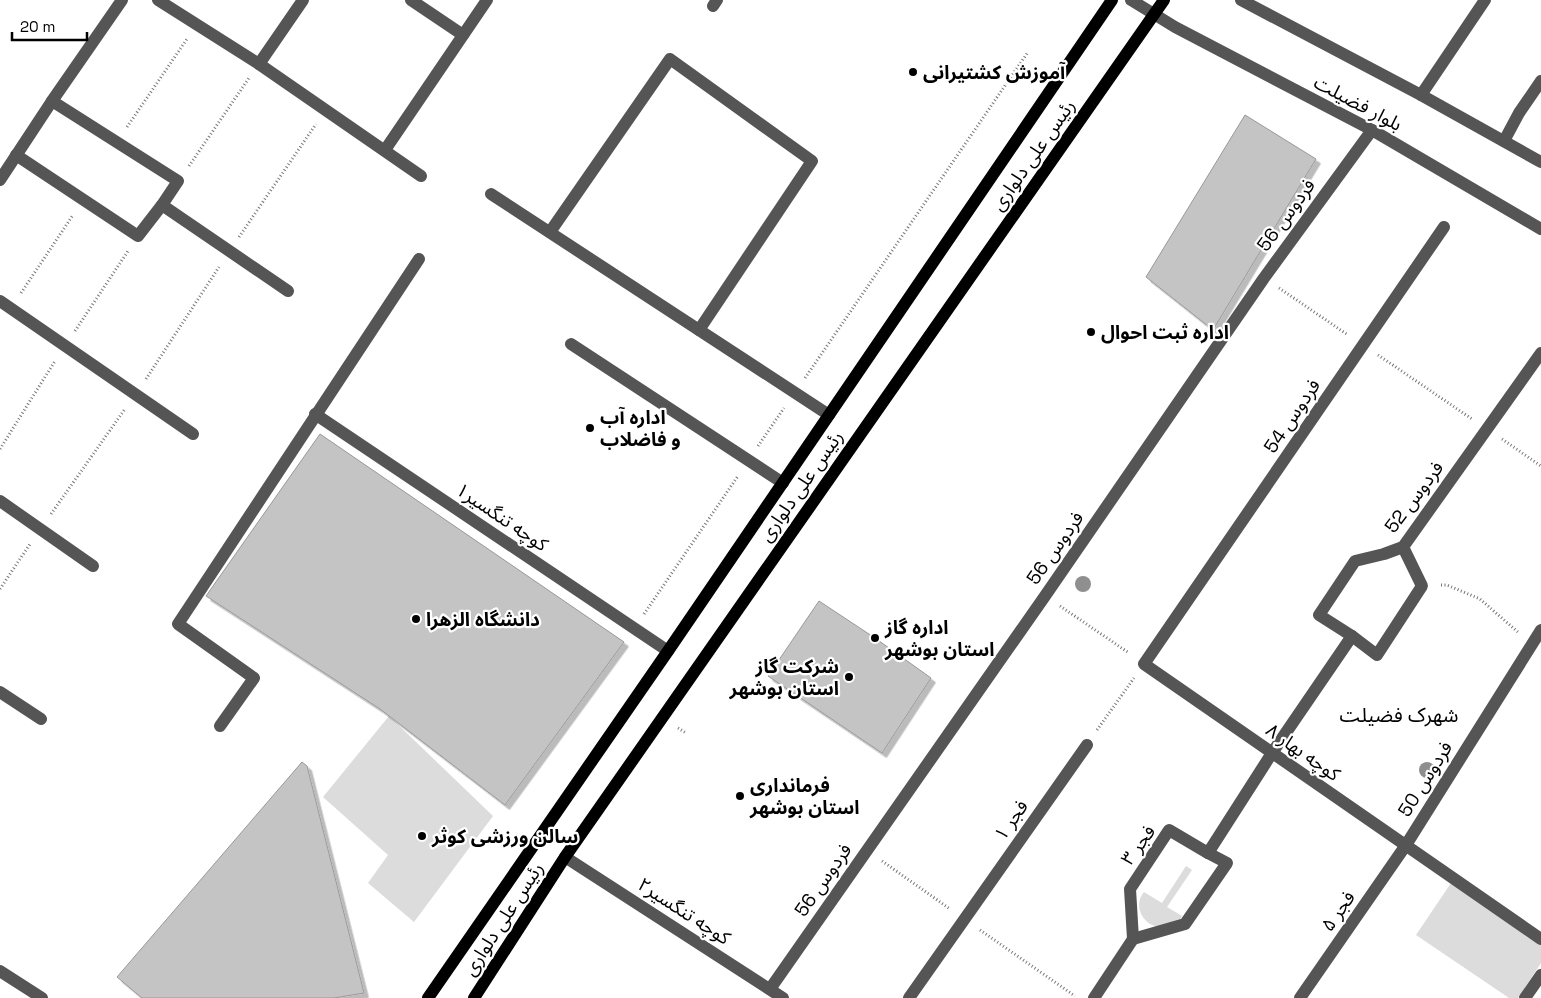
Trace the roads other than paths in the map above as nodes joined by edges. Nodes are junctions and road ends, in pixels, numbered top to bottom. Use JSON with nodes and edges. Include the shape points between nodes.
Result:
{"nodes":[{"id":1,"x":122,"y":0,"type":"edge"},
{"id":2,"x":158,"y":0,"type":"edge"},
{"id":3,"x":303,"y":0,"type":"edge"},
{"id":4,"x":412,"y":0,"type":"edge"},
{"id":5,"x":487,"y":0,"type":"edge"},
{"id":6,"x":1112,"y":0,"type":"edge"},
{"id":7,"x":1131,"y":0,"type":"edge"},
{"id":8,"x":1164,"y":0,"type":"edge"},
{"id":9,"x":1241,"y":0,"type":"edge"},
{"id":10,"x":1485,"y":0,"type":"edge"},
{"id":11,"x":1154,"y":14,"type":"junction"},
{"id":12,"x":463,"y":35,"type":"junction"},
{"id":13,"x":259,"y":64,"type":"junction"},
{"id":14,"x":1541,"y":81,"type":"edge"},
{"id":15,"x":1421,"y":95,"type":"junction"},
{"id":16,"x":52,"y":101,"type":"junction"},
{"id":17,"x":1372,"y":130,"type":"junction"},
{"id":18,"x":1504,"y":141,"type":"junction"},
{"id":19,"x":385,"y":150,"type":"junction"},
{"id":20,"x":16,"y":155,"type":"junction"},
{"id":21,"x":1541,"y":162,"type":"edge"},
{"id":22,"x":421,"y":176,"type":"dead end"},
{"id":23,"x":0,"y":180,"type":"edge"},
{"id":24,"x":490,"y":194,"type":"dead end"},
{"id":25,"x":162,"y":204,"type":"junction"},
{"id":26,"x":1444,"y":228,"type":"dead end"},
{"id":27,"x":1541,"y":229,"type":"edge"},
{"id":28,"x":550,"y":232,"type":"junction"},
{"id":29,"x":419,"y":258,"type":"dead end"},
{"id":30,"x":288,"y":291,"type":"dead end"},
{"id":31,"x":0,"y":301,"type":"edge"},
{"id":32,"x":699,"y":330,"type":"junction"},
{"id":33,"x":571,"y":344,"type":"dead end"},
{"id":34,"x":1541,"y":353,"type":"edge"},
{"id":35,"x":315,"y":414,"type":"junction"},
{"id":36,"x":829,"y":415,"type":"junction"},
{"id":37,"x":192,"y":434,"type":"dead end"},
{"id":38,"x":783,"y":484,"type":"junction"},
{"id":39,"x":0,"y":501,"type":"edge"},
{"id":40,"x":1404,"y":547,"type":"junction"},
{"id":41,"x":93,"y":566,"type":"dead end"},
{"id":42,"x":1541,"y":630,"type":"edge"},
{"id":43,"x":1352,"y":636,"type":"junction"},
{"id":44,"x":668,"y":651,"type":"junction"},
{"id":45,"x":1144,"y":664,"type":"joint"},
{"id":46,"x":0,"y":692,"type":"edge"},
{"id":47,"x":41,"y":719,"type":"dead end"},
{"id":48,"x":220,"y":726,"type":"dead end"},
{"id":49,"x":1087,"y":745,"type":"road end"},
{"id":50,"x":1272,"y":753,"type":"junction"},
{"id":51,"x":1406,"y":845,"type":"junction"},
{"id":52,"x":1208,"y":853,"type":"junction"},
{"id":53,"x":565,"y":857,"type":"junction"},
{"id":54,"x":1134,"y":939,"type":"junction"},
{"id":55,"x":1541,"y":939,"type":"edge"},
{"id":56,"x":0,"y":971,"type":"edge"},
{"id":57,"x":1541,"y":975,"type":"edge"},
{"id":58,"x":770,"y":989,"type":"junction"},
{"id":59,"x":42,"y":998,"type":"edge"},
{"id":60,"x":428,"y":998,"type":"edge"},
{"id":61,"x":474,"y":998,"type":"edge"},
{"id":62,"x":783,"y":998,"type":"edge"},
{"id":63,"x":909,"y":998,"type":"edge"},
{"id":64,"x":1094,"y":998,"type":"edge"},
{"id":65,"x":1300,"y":998,"type":"edge"},
{"id":66,"x":1525,"y":998,"type":"edge"}],
"edges":[{"from":1,"to":16,"type":"street"},
{"from":2,"to":13,"type":"street"},
{"from":3,"to":13,"type":"street"},
{"from":4,"to":12,"type":"street"},
{"from":5,"to":12,"type":"street"},
{"from":6,"to":36,"type":"main road","name":"رئیس علی دلواری"},
{"from":7,"to":11,"type":"street","name":"بلوار فضیلت"},
{"from":8,"to":11,"type":"main road","name":"رئیس علی دلواری"},
{"from":9,"to":15,"type":"street","name":"بلوار فضیلت"},
{"from":10,"to":15,"type":"street"},
{"from":11,"to":17,"type":"street","name":"بلوار فضیلت"},
{"from":11,"to":53,"type":"main road","name":"رئیس علی دلواری"},
{"from":12,"to":19,"type":"street"},
{"from":13,"to":19,"type":"street"},
{"from":14,"to":18,"type":"street"},
{"from":15,"to":18,"type":"street","name":"بلوار فضیلت"},
{"from":16,"to":20,"type":"street"},
{"from":16,"to":25,"type":"street","via":[[178,181]]},
{"from":17,"to":27,"type":"street","name":"بلوار فضیلت"},
{"from":17,"to":58,"type":"street","name":"فردوس 56","via":[[1264,278]]},
{"from":18,"to":21,"type":"street","name":"بلوار فضیلت"},
{"from":19,"to":22,"type":"street"},
{"from":20,"to":23,"type":"street"},
{"from":20,"to":25,"type":"street","via":[[138,236]]},
{"from":24,"to":28,"type":"street"},
{"from":25,"to":30,"type":"street"},
{"from":26,"to":45,"type":"street","name":"فردوس 54"},
{"from":28,"to":32,"type":"street"},
{"from":28,"to":32,"type":"street","via":[[670,59],[812,161]]},
{"from":29,"to":35,"type":"street"},
{"from":31,"to":37,"type":"street"},
{"from":32,"to":36,"type":"street"},
{"from":33,"to":38,"type":"street"},
{"from":34,"to":40,"type":"street","name":"فردوس 52"},
{"from":35,"to":44,"type":"street","name":"کوچه تنگسیر۱"},
{"from":35,"to":48,"type":"street","via":[[178,624],[254,678]]},
{"from":36,"to":38,"type":"main road","name":"رئیس علی دلواری"},
{"from":38,"to":44,"type":"main road","name":"رئیس علی دلواری"},
{"from":39,"to":41,"type":"street"},
{"from":40,"to":43,"type":"street","name":"فردوس 52","via":[[1355,561],[1319,615]]},
{"from":40,"to":43,"type":"street","via":[[1422,586],[1377,654]]},
{"from":42,"to":51,"type":"street","name":"فردوس 50"},
{"from":43,"to":50,"type":"street"},
{"from":44,"to":60,"type":"main road","name":"رئیس علی دلواری"},
{"from":45,"to":50,"type":"street","name":"کوچه بهار ۸"},
{"from":46,"to":47,"type":"street"},
{"from":49,"to":63,"type":"street","name":"فجر ۱"},
{"from":50,"to":51,"type":"street","name":"کوچه بهار ۸"},
{"from":50,"to":52,"type":"street"},
{"from":51,"to":55,"type":"street","name":"کوچه بهار ۸"},
{"from":51,"to":65,"type":"street","name":"فجر ۵"},
{"from":52,"to":54,"type":"street","via":[[1226,863],[1185,924]]},
{"from":52,"to":54,"type":"street","name":"فجر ۳","via":[[1169,830],[1130,889]]},
{"from":53,"to":58,"type":"street","name":"کوچه تنگسیر۲"},
{"from":53,"to":61,"type":"main road","name":"رئیس علی دلواری"},
{"from":54,"to":64,"type":"street"},
{"from":56,"to":59,"type":"street"},
{"from":57,"to":66,"type":"street"},
{"from":58,"to":62,"type":"street","name":"کوچه تنگسیر۲"}]}
